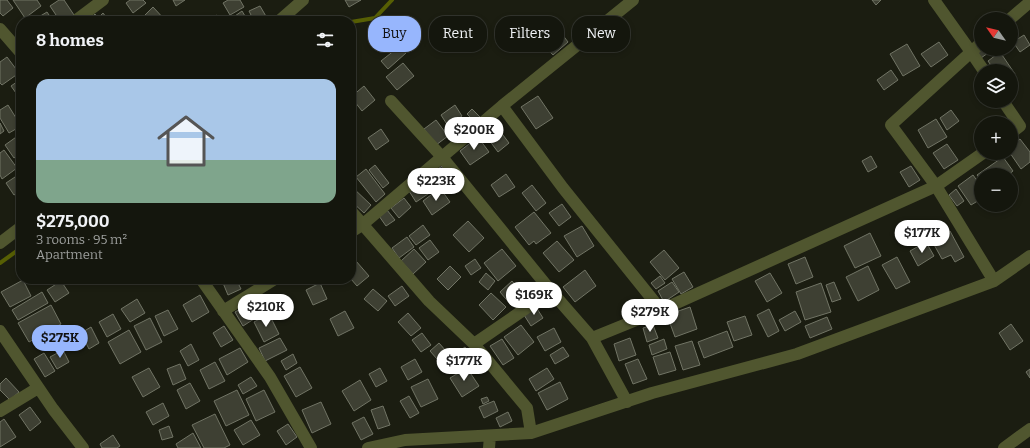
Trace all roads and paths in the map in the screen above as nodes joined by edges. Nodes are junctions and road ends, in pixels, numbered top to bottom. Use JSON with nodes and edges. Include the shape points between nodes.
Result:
{"nodes":[{"id":1,"x":103,"y":0,"type":"edge"},
{"id":2,"x":303,"y":0,"type":"edge"},
{"id":3,"x":633,"y":0,"type":"edge"},
{"id":4,"x":934,"y":0,"type":"edge"},
{"id":5,"x":1030,"y":2,"type":"edge"},
{"id":6,"x":1018,"y":12,"type":"edge"},
{"id":7,"x":82,"y":16,"type":"edge"},
{"id":8,"x":285,"y":16,"type":"edge"},
{"id":9,"x":0,"y":29,"type":"edge"},
{"id":10,"x":16,"y":47,"type":"edge"},
{"id":11,"x":974,"y":49,"type":"edge"},
{"id":12,"x":971,"y":52,"type":"junction"},
{"id":13,"x":979,"y":64,"type":"edge"},
{"id":14,"x":391,"y":101,"type":"dead end"},
{"id":15,"x":502,"y":106,"type":"junction"},
{"id":16,"x":442,"y":157,"type":"junction"},
{"id":17,"x":974,"y":159,"type":"edge"},
{"id":18,"x":936,"y":186,"type":"junction"},
{"id":19,"x":356,"y":217,"type":"edge"},
{"id":20,"x":362,"y":225,"type":"junction"},
{"id":21,"x":356,"y":229,"type":"edge"},
{"id":22,"x":16,"y":231,"type":"edge"},
{"id":23,"x":0,"y":243,"type":"edge"},
{"id":24,"x":1030,"y":256,"type":"edge"},
{"id":25,"x":994,"y":281,"type":"junction"},
{"id":26,"x":204,"y":284,"type":"edge"},
{"id":27,"x":267,"y":284,"type":"edge"},
{"id":28,"x":551,"y":291,"type":"junction"},
{"id":29,"x":661,"y":310,"type":"junction"},
{"id":30,"x":223,"y":311,"type":"junction"},
{"id":31,"x":0,"y":331,"type":"edge"},
{"id":32,"x":592,"y":338,"type":"junction"},
{"id":33,"x":474,"y":344,"type":"junction"},
{"id":34,"x":38,"y":388,"type":"junction"},
{"id":35,"x":627,"y":402,"type":"junction"},
{"id":36,"x":0,"y":411,"type":"edge"},
{"id":37,"x":1030,"y":429,"type":"edge"},
{"id":38,"x":531,"y":433,"type":"junction"},
{"id":39,"x":489,"y":442,"type":"edge"},
{"id":40,"x":1008,"y":447,"type":"edge"},
{"id":41,"x":83,"y":448,"type":"edge"},
{"id":42,"x":311,"y":448,"type":"edge"},
{"id":43,"x":368,"y":448,"type":"edge"}],
"edges":[{"from":1,"to":7,"type":"street"},
{"from":2,"to":8,"type":"street"},
{"from":3,"to":15,"type":"street"},
{"from":4,"to":12,"type":"street"},
{"from":5,"to":6,"type":"street"},
{"from":9,"to":10,"type":"street"},
{"from":11,"to":12,"type":"street"},
{"from":12,"to":13,"type":"street"},
{"from":12,"to":18,"type":"street","via":[[891,125]]},
{"from":14,"to":16,"type":"street"},
{"from":15,"to":16,"type":"street"},
{"from":15,"to":29,"type":"street","via":[[563,188]]},
{"from":16,"to":20,"type":"street"},
{"from":16,"to":28,"type":"street"},
{"from":17,"to":18,"type":"street"},
{"from":18,"to":25,"type":"street"},
{"from":18,"to":29,"type":"street"},
{"from":19,"to":20,"type":"street"},
{"from":20,"to":21,"type":"street"},
{"from":20,"to":33,"type":"street","via":[[428,301]]},
{"from":22,"to":23,"type":"street"},
{"from":24,"to":25,"type":"street"},
{"from":25,"to":35,"type":"street","via":[[797,354]]},
{"from":26,"to":30,"type":"street"},
{"from":27,"to":30,"type":"street"},
{"from":28,"to":32,"type":"street"},
{"from":28,"to":33,"type":"street"},
{"from":29,"to":32,"type":"street"},
{"from":30,"to":42,"type":"street","via":[[270,377]]},
{"from":31,"to":34,"type":"street"},
{"from":32,"to":35,"type":"street"},
{"from":33,"to":38,"type":"street","via":[[527,408]]},
{"from":34,"to":36,"type":"street"},
{"from":34,"to":41,"type":"street"},
{"from":35,"to":38,"type":"street"},
{"from":37,"to":40,"type":"street"},
{"from":38,"to":39,"type":"street"},
{"from":39,"to":43,"type":"street","via":[[405,440]]}]}
